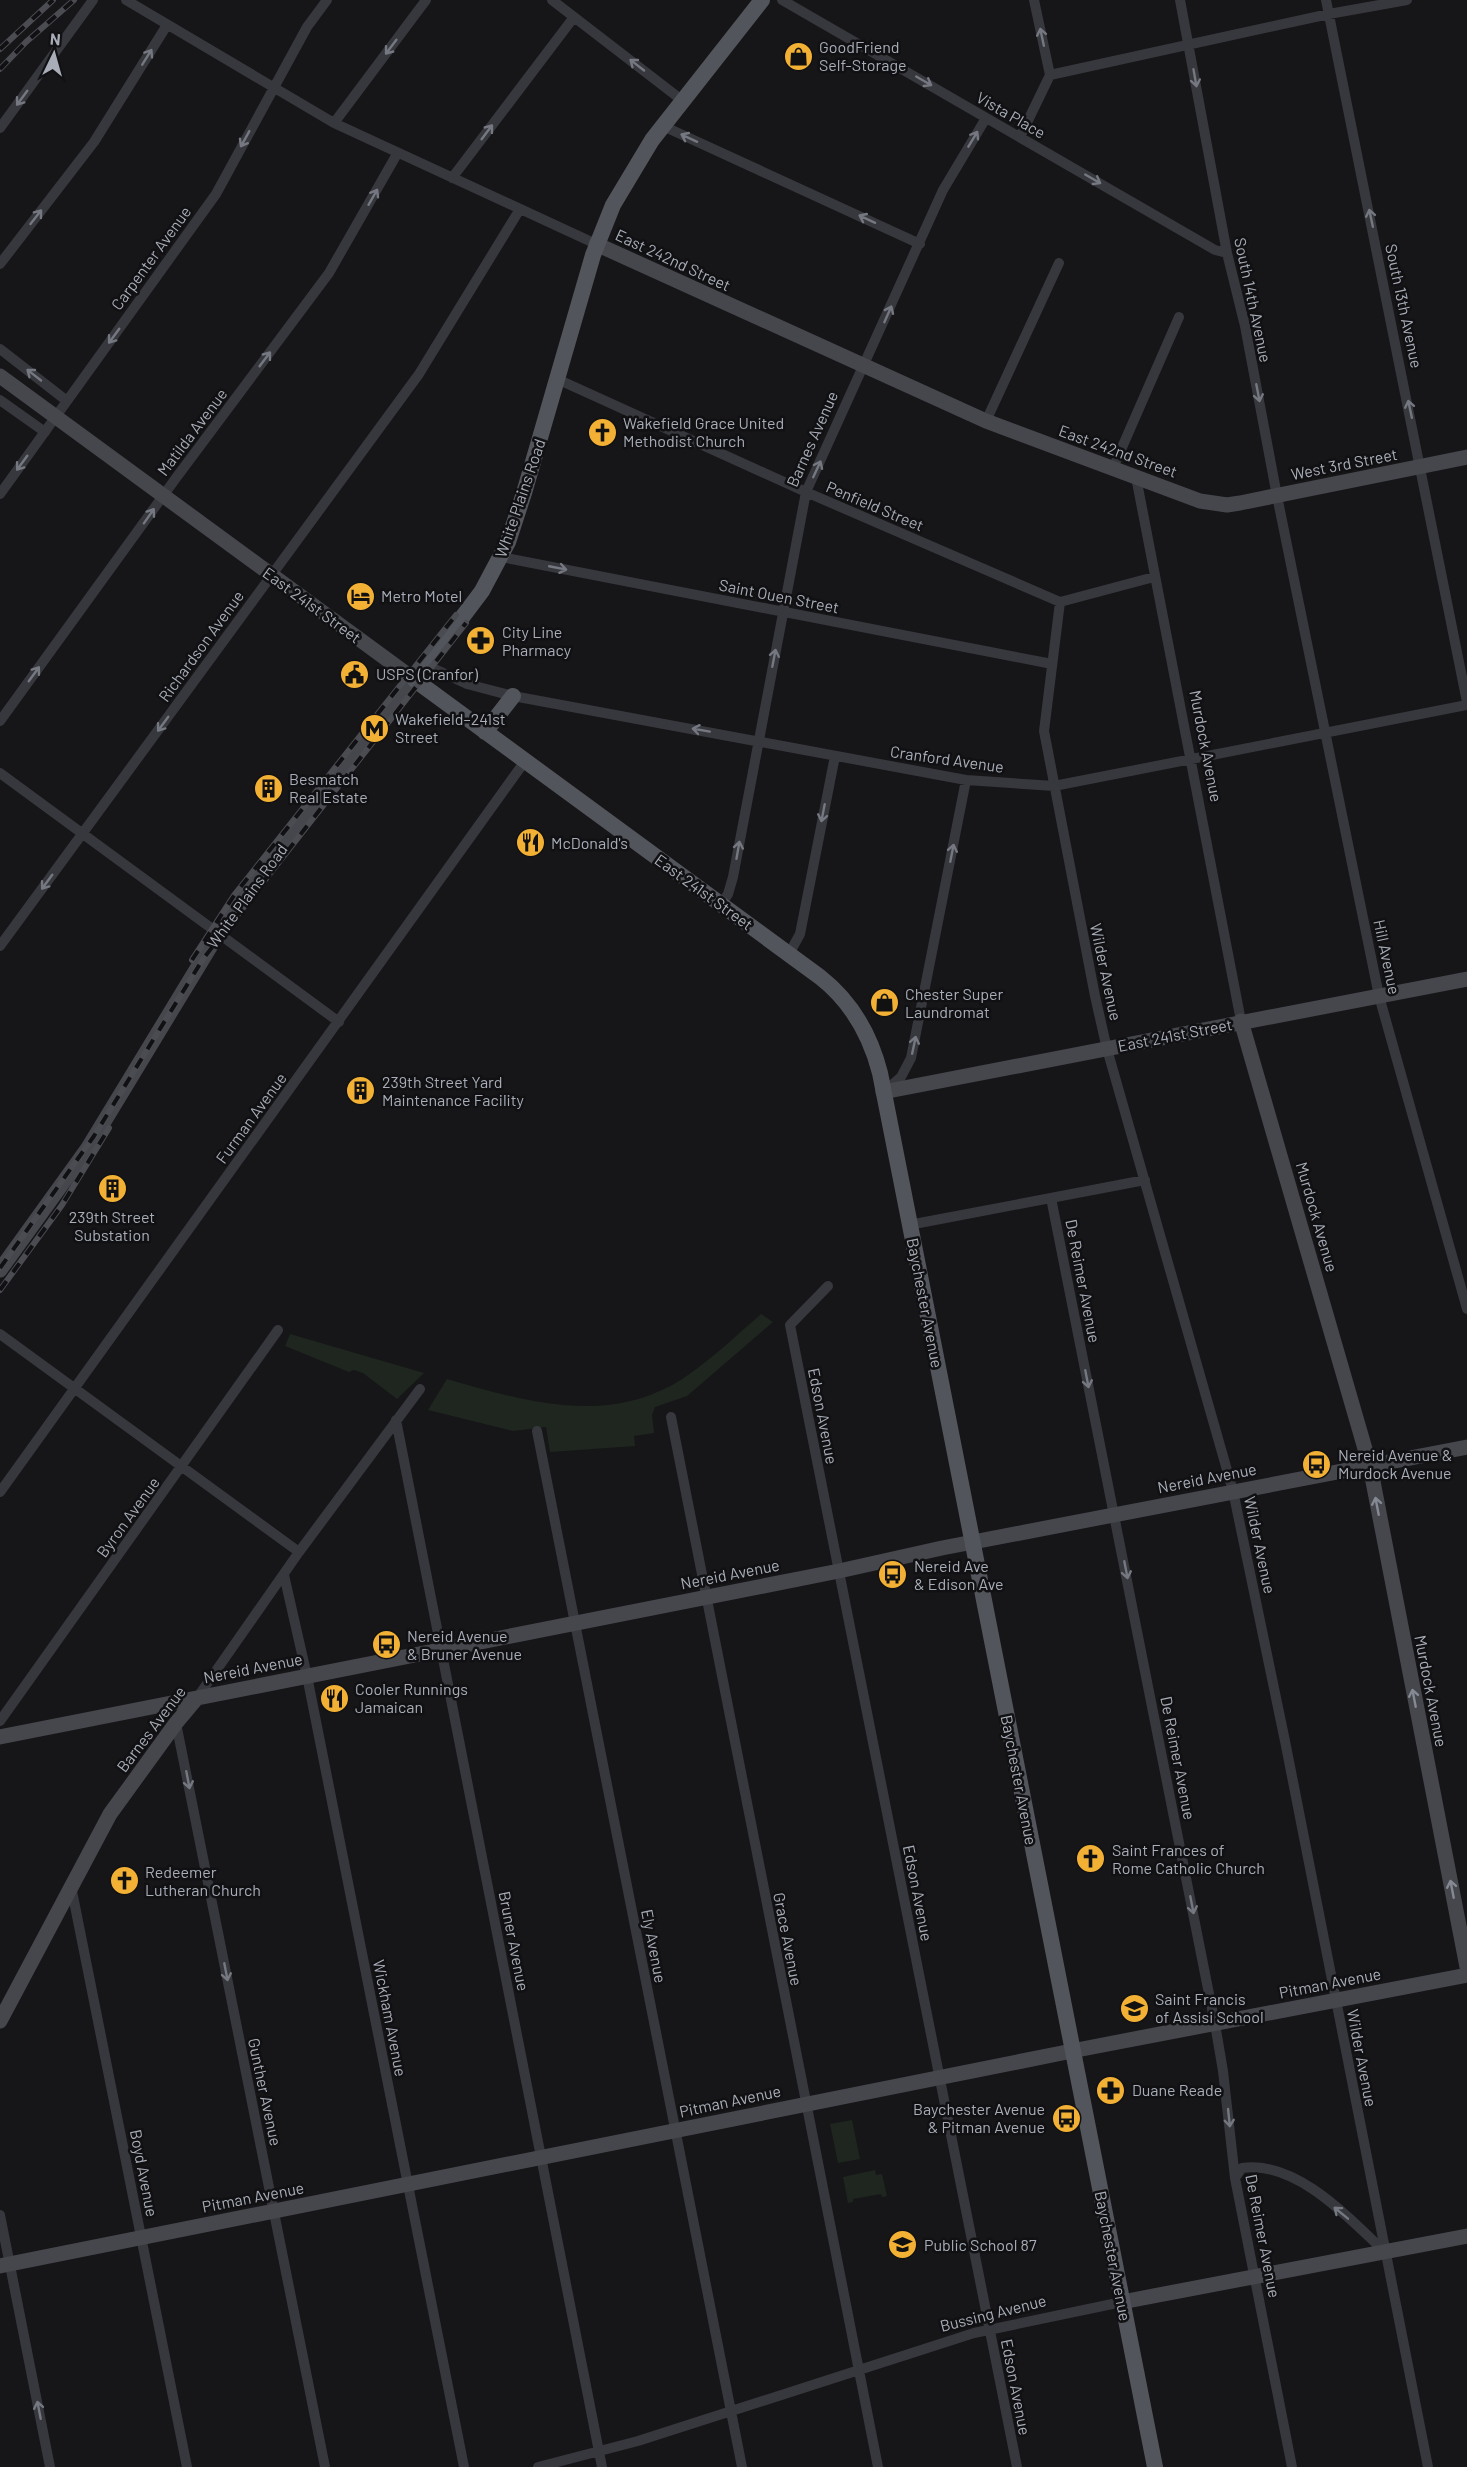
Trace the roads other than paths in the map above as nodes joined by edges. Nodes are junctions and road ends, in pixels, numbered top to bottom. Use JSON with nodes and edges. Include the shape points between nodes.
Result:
{"nodes":[{"id":1,"x":93,"y":0,"type":"edge"},
{"id":2,"x":126,"y":0,"type":"edge"},
{"id":3,"x":327,"y":0,"type":"edge"},
{"id":4,"x":426,"y":0,"type":"edge"},
{"id":5,"x":552,"y":0,"type":"edge"},
{"id":6,"x":762,"y":0,"type":"edge"},
{"id":7,"x":782,"y":0,"type":"edge"},
{"id":8,"x":1035,"y":0,"type":"edge"},
{"id":9,"x":1180,"y":0,"type":"edge"},
{"id":10,"x":1326,"y":0,"type":"edge"},
{"id":11,"x":1407,"y":0,"type":"edge"},
{"id":12,"x":1329,"y":14,"type":"junction"},
{"id":13,"x":574,"y":17,"type":"junction"},
{"id":14,"x":167,"y":25,"type":"junction"},
{"id":15,"x":1189,"y":44,"type":"junction"},
{"id":16,"x":1050,"y":75,"type":"junction"},
{"id":17,"x":273,"y":88,"type":"junction"},
{"id":18,"x":683,"y":101,"type":"junction"},
{"id":19,"x":986,"y":118,"type":"junction"},
{"id":20,"x":334,"y":123,"type":"junction"},
{"id":21,"x":663,"y":126,"type":"junction"},
{"id":22,"x":0,"y":128,"type":"edge"},
{"id":23,"x":1020,"y":137,"type":"junction"},
{"id":24,"x":397,"y":154,"type":"junction"},
{"id":25,"x":452,"y":178,"type":"junction"},
{"id":26,"x":520,"y":209,"type":"junction"},
{"id":27,"x":596,"y":244,"type":"junction"},
{"id":28,"x":920,"y":244,"type":"junction"},
{"id":29,"x":1227,"y":253,"type":"junction"},
{"id":30,"x":1059,"y":263,"type":"dead end"},
{"id":31,"x":0,"y":264,"type":"edge"},
{"id":32,"x":1179,"y":317,"type":"dead end"},
{"id":33,"x":0,"y":349,"type":"edge"},
{"id":34,"x":864,"y":367,"type":"junction"},
{"id":35,"x":0,"y":376,"type":"edge"},
{"id":36,"x":557,"y":379,"type":"junction"},
{"id":37,"x":0,"y":400,"type":"edge"},
{"id":38,"x":67,"y":401,"type":"junction"},
{"id":39,"x":56,"y":417,"type":"junction"},
{"id":40,"x":986,"y":421,"type":"junction"},
{"id":41,"x":45,"y":432,"type":"junction"},
{"id":42,"x":1467,"y":457,"type":"edge"},
{"id":43,"x":1421,"y":467,"type":"junction"},
{"id":44,"x":1113,"y":468,"type":"junction"},
{"id":45,"x":1136,"y":477,"type":"junction"},
{"id":46,"x":806,"y":492,"type":"junction"},
{"id":47,"x":0,"y":494,"type":"edge"},
{"id":48,"x":163,"y":496,"type":"junction"},
{"id":49,"x":1277,"y":496,"type":"junction"},
{"id":50,"x":1227,"y":505,"type":"joint"},
{"id":51,"x":501,"y":557,"type":"junction"},
{"id":52,"x":270,"y":575,"type":"junction"},
{"id":53,"x":1154,"y":577,"type":"junction"},
{"id":54,"x":1060,"y":602,"type":"junction"},
{"id":55,"x":1299,"y":605,"type":"joint"},
{"id":56,"x":782,"y":612,"type":"junction"},
{"id":57,"x":1052,"y":664,"type":"junction"},
{"id":58,"x":426,"y":665,"type":"junction"},
{"id":59,"x":415,"y":680,"type":"junction"},
{"id":60,"x":513,"y":696,"type":"junction"},
{"id":61,"x":1467,"y":704,"type":"edge"},
{"id":62,"x":0,"y":721,"type":"edge"},
{"id":63,"x":485,"y":732,"type":"junction"},
{"id":64,"x":1326,"y":733,"type":"junction"},
{"id":65,"x":758,"y":741,"type":"junction"},
{"id":66,"x":835,"y":756,"type":"junction"},
{"id":67,"x":1190,"y":760,"type":"junction"},
{"id":68,"x":525,"y":761,"type":"junction"},
{"id":69,"x":0,"y":773,"type":"edge"},
{"id":70,"x":966,"y":780,"type":"junction"},
{"id":71,"x":1054,"y":786,"type":"junction"},
{"id":72,"x":83,"y":834,"type":"junction"},
{"id":73,"x":721,"y":905,"type":"junction"},
{"id":74,"x":218,"y":934,"type":"junction"},
{"id":75,"x":0,"y":946,"type":"edge"},
{"id":76,"x":789,"y":954,"type":"junction"},
{"id":77,"x":1467,"y":979,"type":"edge"},
{"id":78,"x":1379,"y":996,"type":"junction"},
{"id":79,"x":1241,"y":1021,"type":"junction"},
{"id":80,"x":339,"y":1022,"type":"junction"},
{"id":81,"x":1107,"y":1048,"type":"junction"},
{"id":82,"x":883,"y":1092,"type":"junction"},
{"id":83,"x":1145,"y":1180,"type":"junction"},
{"id":84,"x":1051,"y":1198,"type":"junction"},
{"id":85,"x":909,"y":1225,"type":"junction"},
{"id":86,"x":0,"y":1270,"type":"edge"},
{"id":87,"x":828,"y":1286,"type":"dead end"},
{"id":88,"x":1467,"y":1309,"type":"edge"},
{"id":89,"x":278,"y":1330,"type":"dead end"},
{"id":90,"x":0,"y":1334,"type":"edge"},
{"id":91,"x":75,"y":1389,"type":"junction"},
{"id":92,"x":420,"y":1389,"type":"dead end"},
{"id":93,"x":671,"y":1417,"type":"dead end"},
{"id":94,"x":396,"y":1420,"type":"junction"},
{"id":95,"x":537,"y":1431,"type":"dead end"},
{"id":96,"x":1467,"y":1447,"type":"edge"},
{"id":97,"x":1370,"y":1466,"type":"junction"},
{"id":98,"x":182,"y":1468,"type":"junction"},
{"id":99,"x":1233,"y":1491,"type":"junction"},
{"id":100,"x":0,"y":1492,"type":"edge"},
{"id":101,"x":1115,"y":1515,"type":"junction"},
{"id":102,"x":972,"y":1542,"type":"junction"},
{"id":103,"x":299,"y":1552,"type":"junction"},
{"id":104,"x":839,"y":1571,"type":"junction"},
{"id":105,"x":284,"y":1575,"type":"junction"},
{"id":106,"x":705,"y":1597,"type":"junction"},
{"id":107,"x":574,"y":1623,"type":"junction"},
{"id":108,"x":441,"y":1649,"type":"junction"},
{"id":109,"x":307,"y":1676,"type":"junction"},
{"id":110,"x":197,"y":1698,"type":"junction"},
{"id":111,"x":0,"y":1721,"type":"edge"},
{"id":112,"x":176,"y":1723,"type":"junction"},
{"id":113,"x":0,"y":1737,"type":"edge"},
{"id":114,"x":71,"y":1886,"type":"junction"},
{"id":115,"x":1467,"y":1967,"type":"edge"},
{"id":116,"x":1467,"y":1975,"type":"edge"},
{"id":117,"x":1335,"y":2001,"type":"junction"},
{"id":118,"x":0,"y":2020,"type":"edge"},
{"id":119,"x":1215,"y":2024,"type":"junction"},
{"id":120,"x":1072,"y":2051,"type":"junction"},
{"id":121,"x":939,"y":2077,"type":"junction"},
{"id":122,"x":806,"y":2104,"type":"junction"},
{"id":123,"x":675,"y":2131,"type":"junction"},
{"id":124,"x":541,"y":2157,"type":"junction"},
{"id":125,"x":1235,"y":2178,"type":"junction"},
{"id":126,"x":408,"y":2184,"type":"junction"},
{"id":127,"x":274,"y":2211,"type":"junction"},
{"id":128,"x":0,"y":2215,"type":"edge"},
{"id":129,"x":1467,"y":2236,"type":"edge"},
{"id":130,"x":141,"y":2237,"type":"junction"},
{"id":131,"x":1385,"y":2252,"type":"junction"},
{"id":132,"x":5,"y":2265,"type":"edge"},
{"id":133,"x":1256,"y":2277,"type":"junction"},
{"id":134,"x":1122,"y":2302,"type":"junction"},
{"id":135,"x":990,"y":2330,"type":"junction"},
{"id":136,"x":858,"y":2369,"type":"junction"},
{"id":137,"x":731,"y":2411,"type":"junction"},
{"id":138,"x":599,"y":2452,"type":"junction"},
{"id":139,"x":50,"y":2467,"type":"edge"},
{"id":140,"x":187,"y":2467,"type":"edge"},
{"id":141,"x":325,"y":2467,"type":"edge"},
{"id":142,"x":464,"y":2467,"type":"edge"},
{"id":143,"x":538,"y":2467,"type":"edge"},
{"id":144,"x":602,"y":2467,"type":"edge"},
{"id":145,"x":742,"y":2467,"type":"edge"},
{"id":146,"x":878,"y":2467,"type":"edge"},
{"id":147,"x":1017,"y":2467,"type":"edge"},
{"id":148,"x":1155,"y":2467,"type":"edge"},
{"id":149,"x":1292,"y":2467,"type":"edge"},
{"id":150,"x":1428,"y":2467,"type":"edge"}],
"edges":[{"from":1,"to":22,"type":"street","one_way":true},
{"from":2,"to":14,"type":"street","name":"East 242nd Street"},
{"from":3,"to":17,"type":"street","name":"Carpenter Avenue"},
{"from":4,"to":20,"type":"street","one_way":true},
{"from":5,"to":13,"type":"street"},
{"from":6,"to":18,"type":"main road","name":"White Plains Road"},
{"from":7,"to":19,"type":"street","name":"Vista Place","one_way":true},
{"from":16,"to":8,"type":"street","one_way":true},
{"from":9,"to":15,"type":"street","name":"South 14th Avenue"},
{"from":10,"to":12,"type":"street","name":"South 13th Avenue"},
{"from":11,"to":12,"type":"street"},
{"from":12,"to":15,"type":"street"},
{"from":43,"to":12,"type":"street","name":"South 13th Avenue","one_way":true},
{"from":18,"to":13,"type":"street","one_way":true},
{"from":25,"to":13,"type":"street","one_way":true},
{"from":14,"to":17,"type":"street","name":"East 242nd Street"},
{"from":31,"to":14,"type":"street","one_way":true,"via":[[94,142]]},
{"from":15,"to":16,"type":"street"},
{"from":15,"to":29,"type":"street","name":"South 14th Avenue","one_way":true},
{"from":16,"to":23,"type":"street"},
{"from":17,"to":20,"type":"street","name":"East 242nd Street"},
{"from":17,"to":38,"type":"street","name":"Carpenter Avenue","one_way":true,"via":[[216,194]]},
{"from":18,"to":21,"type":"main road","name":"White Plains Road"},
{"from":19,"to":23,"type":"street","name":"Vista Place"},
{"from":28,"to":19,"type":"street","name":"Barnes Avenue","one_way":true,"via":[[943,190]]},
{"from":20,"to":24,"type":"street","name":"East 242nd Street"},
{"from":21,"to":27,"type":"main road","name":"White Plains Road","via":[[626,180]]},
{"from":28,"to":21,"type":"street","one_way":true},
{"from":23,"to":29,"type":"street","name":"Vista Place","one_way":true,"via":[[1215,250]]},
{"from":24,"to":25,"type":"street","name":"East 242nd Street"},
{"from":48,"to":24,"type":"street","name":"Matilda Avenue","one_way":true,"via":[[329,273]]},
{"from":25,"to":26,"type":"street","name":"East 242nd Street"},
{"from":26,"to":27,"type":"street","name":"East 242nd Street"},
{"from":26,"to":52,"type":"street","name":"Richardson Avenue","via":[[419,374]]},
{"from":27,"to":34,"type":"street","name":"East 242nd Street"},
{"from":27,"to":36,"type":"main road","name":"White Plains Road"},
{"from":34,"to":28,"type":"street","name":"Barnes Avenue","one_way":true},
{"from":29,"to":49,"type":"street","name":"South 14th Avenue","one_way":true},
{"from":30,"to":40,"type":"street"},
{"from":32,"to":44,"type":"street"},
{"from":38,"to":33,"type":"street","one_way":true},
{"from":34,"to":40,"type":"street","name":"East 242nd Street"},
{"from":46,"to":34,"type":"street","name":"Barnes Avenue","one_way":true},
{"from":35,"to":39,"type":"street","name":"East 241st Street"},
{"from":36,"to":46,"type":"street","name":"Penfield Street"},
{"from":36,"to":51,"type":"main road","name":"White Plains Road","via":[[519,510]]},
{"from":37,"to":41,"type":"street"},
{"from":38,"to":39,"type":"street","name":"Carpenter Avenue"},
{"from":39,"to":41,"type":"street","name":"Carpenter Avenue"},
{"from":39,"to":48,"type":"street","name":"East 241st Street"},
{"from":40,"to":44,"type":"street","name":"East 242nd Street"},
{"from":41,"to":47,"type":"street","name":"Carpenter Avenue","one_way":true},
{"from":42,"to":43,"type":"street","name":"West 3rd Street"},
{"from":43,"to":49,"type":"street","name":"West 3rd Street"},
{"from":43,"to":61,"type":"street","name":"South 13th Avenue"},
{"from":44,"to":45,"type":"street","name":"East 242nd Street"},
{"from":45,"to":50,"type":"street","name":"East 242nd Street","via":[[1200,501]]},
{"from":45,"to":53,"type":"street","name":"Murdock Avenue"},
{"from":46,"to":54,"type":"street","name":"Penfield Street"},
{"from":46,"to":56,"type":"street","name":"Barnes Avenue"},
{"from":48,"to":52,"type":"street","name":"East 241st Street"},
{"from":62,"to":48,"type":"street","name":"Matilda Avenue","one_way":true},
{"from":49,"to":50,"type":"street","name":"West 3rd Street"},
{"from":49,"to":55,"type":"street","name":"South 14th Avenue"},
{"from":51,"to":56,"type":"street","name":"Saint Ouen Street","one_way":true},
{"from":51,"to":58,"type":"main road","name":"White Plains Road","via":[[478,598]]},
{"from":52,"to":59,"type":"street","name":"East 241st Street"},
{"from":52,"to":72,"type":"street","name":"Richardson Avenue","one_way":true},
{"from":53,"to":54,"type":"street"},
{"from":53,"to":67,"type":"street","name":"Murdock Avenue"},
{"from":54,"to":57,"type":"street","name":"Wilder Avenue"},
{"from":55,"to":64,"type":"street","name":"Hill Avenue"},
{"from":56,"to":57,"type":"street","name":"Saint Ouen Street"},
{"from":65,"to":56,"type":"street","name":"Barnes Avenue","one_way":true},
{"from":57,"to":71,"type":"street","name":"Wilder Avenue","via":[[1044,731]]},
{"from":58,"to":59,"type":"main road","name":"White Plains Road"},
{"from":58,"to":60,"type":"street","name":"Cranford Avenue","via":[[467,684]]},
{"from":59,"to":63,"type":"main road","name":"East 241st Street"},
{"from":59,"to":74,"type":"street","name":"White Plains Road"},
{"from":60,"to":63,"type":"main road"},
{"from":65,"to":60,"type":"street","name":"Cranford Avenue","one_way":true},
{"from":61,"to":64,"type":"street","name":"Cranford Avenue"},
{"from":63,"to":68,"type":"main road","name":"East 241st Street"},
{"from":64,"to":67,"type":"street","name":"Cranford Avenue"},
{"from":64,"to":78,"type":"street","name":"Hill Avenue"},
{"from":65,"to":66,"type":"street","name":"Cranford Avenue"},
{"from":73,"to":65,"type":"street","name":"Barnes Avenue","one_way":true,"via":[[732,881]]},
{"from":66,"to":70,"type":"street","name":"Cranford Avenue"},
{"from":66,"to":76,"type":"street","one_way":true,"via":[[800,934]]},
{"from":67,"to":71,"type":"street","name":"Cranford Avenue"},
{"from":67,"to":79,"type":"street","name":"Murdock Avenue"},
{"from":68,"to":73,"type":"main road","name":"East 241st Street"},
{"from":68,"to":80,"type":"street","name":"Furman Avenue"},
{"from":69,"to":72,"type":"street"},
{"from":70,"to":71,"type":"street","name":"Cranford Avenue"},
{"from":82,"to":70,"type":"street","one_way":true,"via":[[901,1077],[910,1058]]},
{"from":71,"to":81,"type":"street","name":"Wilder Avenue"},
{"from":72,"to":74,"type":"street"},
{"from":72,"to":75,"type":"street","name":"Richardson Avenue","one_way":true},
{"from":73,"to":76,"type":"main road","name":"East 241st Street"},
{"from":74,"to":80,"type":"street"},
{"from":74,"to":86,"type":"street","name":"White Plains Road","via":[[88,1148]]},
{"from":76,"to":82,"type":"main road","name":"East 241st Street","via":[[829,984],[852,1009],[873,1048]]},
{"from":77,"to":78,"type":"street","name":"East 241st Street"},
{"from":78,"to":79,"type":"street","name":"East 241st Street"},
{"from":78,"to":88,"type":"street","name":"Hill Avenue"},
{"from":79,"to":81,"type":"street","name":"East 241st Street"},
{"from":79,"to":97,"type":"street","name":"Murdock Avenue"},
{"from":80,"to":91,"type":"street","name":"Furman Avenue"},
{"from":81,"to":82,"type":"street","name":"East 241st Street"},
{"from":81,"to":83,"type":"street","name":"Wilder Avenue"},
{"from":82,"to":85,"type":"main road","name":"Baychester Avenue"},
{"from":83,"to":84,"type":"street"},
{"from":83,"to":99,"type":"street","name":"Wilder Avenue"},
{"from":84,"to":85,"type":"street"},
{"from":84,"to":101,"type":"street","name":"De Reimer Avenue","one_way":true},
{"from":85,"to":102,"type":"main road","name":"Baychester Avenue"},
{"from":87,"to":104,"type":"street","name":"Edson Avenue","via":[[790,1325]]},
{"from":89,"to":98,"type":"street","name":"Byron Avenue"},
{"from":90,"to":91,"type":"street"},
{"from":91,"to":98,"type":"street"},
{"from":91,"to":100,"type":"street","name":"Furman Avenue"},
{"from":92,"to":94,"type":"street","name":"Barnes Avenue"},
{"from":93,"to":106,"type":"street","name":"Grace Avenue"},
{"from":94,"to":103,"type":"street","name":"Barnes Avenue"},
{"from":94,"to":108,"type":"street","name":"Bruner Avenue"},
{"from":95,"to":107,"type":"street","name":"Ely Avenue"},
{"from":96,"to":97,"type":"street","name":"Nereid Avenue"},
{"from":97,"to":99,"type":"street","name":"Nereid Avenue"},
{"from":115,"to":97,"type":"street","name":"Murdock Avenue","one_way":true},
{"from":98,"to":103,"type":"street"},
{"from":98,"to":111,"type":"street","name":"Byron Avenue"},
{"from":99,"to":101,"type":"street","name":"Nereid Avenue"},
{"from":99,"to":117,"type":"street","name":"Wilder Avenue"},
{"from":101,"to":102,"type":"street","name":"Nereid Avenue"},
{"from":101,"to":119,"type":"street","name":"De Reimer Avenue","one_way":true},
{"from":102,"to":104,"type":"street","name":"Nereid Avenue"},
{"from":102,"to":120,"type":"main road","name":"Baychester Avenue"},
{"from":103,"to":105,"type":"street","name":"Barnes Avenue"},
{"from":104,"to":106,"type":"street","name":"Nereid Avenue"},
{"from":104,"to":121,"type":"street","name":"Edson Avenue"},
{"from":105,"to":109,"type":"street","name":"Wickham Avenue"},
{"from":105,"to":110,"type":"street","name":"Barnes Avenue"},
{"from":106,"to":107,"type":"street","name":"Nereid Avenue"},
{"from":106,"to":122,"type":"street","name":"Grace Avenue"},
{"from":107,"to":108,"type":"street","name":"Nereid Avenue"},
{"from":107,"to":123,"type":"street","name":"Ely Avenue"},
{"from":108,"to":109,"type":"street","name":"Nereid Avenue"},
{"from":108,"to":124,"type":"street","name":"Bruner Avenue"},
{"from":109,"to":110,"type":"street","name":"Nereid Avenue"},
{"from":109,"to":126,"type":"street","name":"Wickham Avenue"},
{"from":110,"to":112,"type":"street","name":"Barnes Avenue"},
{"from":110,"to":113,"type":"street","name":"Nereid Avenue"},
{"from":112,"to":114,"type":"street","name":"Barnes Avenue","via":[[110,1814]]},
{"from":112,"to":127,"type":"street","name":"Gunther Avenue","one_way":true},
{"from":114,"to":118,"type":"street","name":"Barnes Avenue"},
{"from":114,"to":130,"type":"street","name":"Boyd Avenue"},
{"from":116,"to":117,"type":"street","name":"Pitman Avenue"},
{"from":117,"to":119,"type":"street","name":"Pitman Avenue"},
{"from":117,"to":131,"type":"street","name":"Wilder Avenue"},
{"from":119,"to":120,"type":"street","name":"Pitman Avenue"},
{"from":119,"to":125,"type":"street","name":"De Reimer Avenue","one_way":true},
{"from":120,"to":121,"type":"street","name":"Pitman Avenue"},
{"from":120,"to":134,"type":"main road","name":"Baychester Avenue"},
{"from":121,"to":122,"type":"street","name":"Pitman Avenue"},
{"from":121,"to":135,"type":"street","name":"Edson Avenue"},
{"from":122,"to":123,"type":"street","name":"Pitman Avenue"},
{"from":122,"to":136,"type":"street","name":"Grace Avenue"},
{"from":123,"to":124,"type":"street","name":"Pitman Avenue"},
{"from":123,"to":137,"type":"street","name":"Ely Avenue"},
{"from":124,"to":126,"type":"street","name":"Pitman Avenue"},
{"from":124,"to":138,"type":"street","name":"Bruner Avenue"},
{"from":131,"to":125,"type":"street","one_way":true,"via":[[1356,2224],[1287,2174],[1250,2167],[1242,2168]]},
{"from":125,"to":133,"type":"street","name":"De Reimer Avenue"},
{"from":126,"to":127,"type":"street","name":"Pitman Avenue"},
{"from":126,"to":142,"type":"street","name":"Wickham Avenue"},
{"from":127,"to":130,"type":"street","name":"Pitman Avenue"},
{"from":127,"to":141,"type":"street","name":"Gunther Avenue"},
{"from":128,"to":132,"type":"street"},
{"from":129,"to":131,"type":"street","name":"Bussing Avenue"},
{"from":130,"to":132,"type":"street","name":"Pitman Avenue"},
{"from":130,"to":140,"type":"street","name":"Boyd Avenue"},
{"from":131,"to":133,"type":"street","name":"Bussing Avenue"},
{"from":131,"to":150,"type":"street","name":"Wilder Avenue"},
{"from":139,"to":132,"type":"street","one_way":true},
{"from":133,"to":134,"type":"street","name":"Bussing Avenue"},
{"from":133,"to":149,"type":"street","name":"De Reimer Avenue"},
{"from":134,"to":135,"type":"street","name":"Bussing Avenue"},
{"from":134,"to":148,"type":"main road","name":"Baychester Avenue"},
{"from":135,"to":136,"type":"street","name":"Bussing Avenue"},
{"from":135,"to":147,"type":"street","name":"Edson Avenue"},
{"from":136,"to":137,"type":"street","name":"Bussing Avenue"},
{"from":136,"to":146,"type":"street","name":"Grace Avenue"},
{"from":137,"to":138,"type":"street","name":"Bussing Avenue"},
{"from":137,"to":145,"type":"street","name":"Ely Avenue"},
{"from":138,"to":143,"type":"street","name":"Bussing Avenue"},
{"from":138,"to":144,"type":"street","name":"Bruner Avenue"}]}
